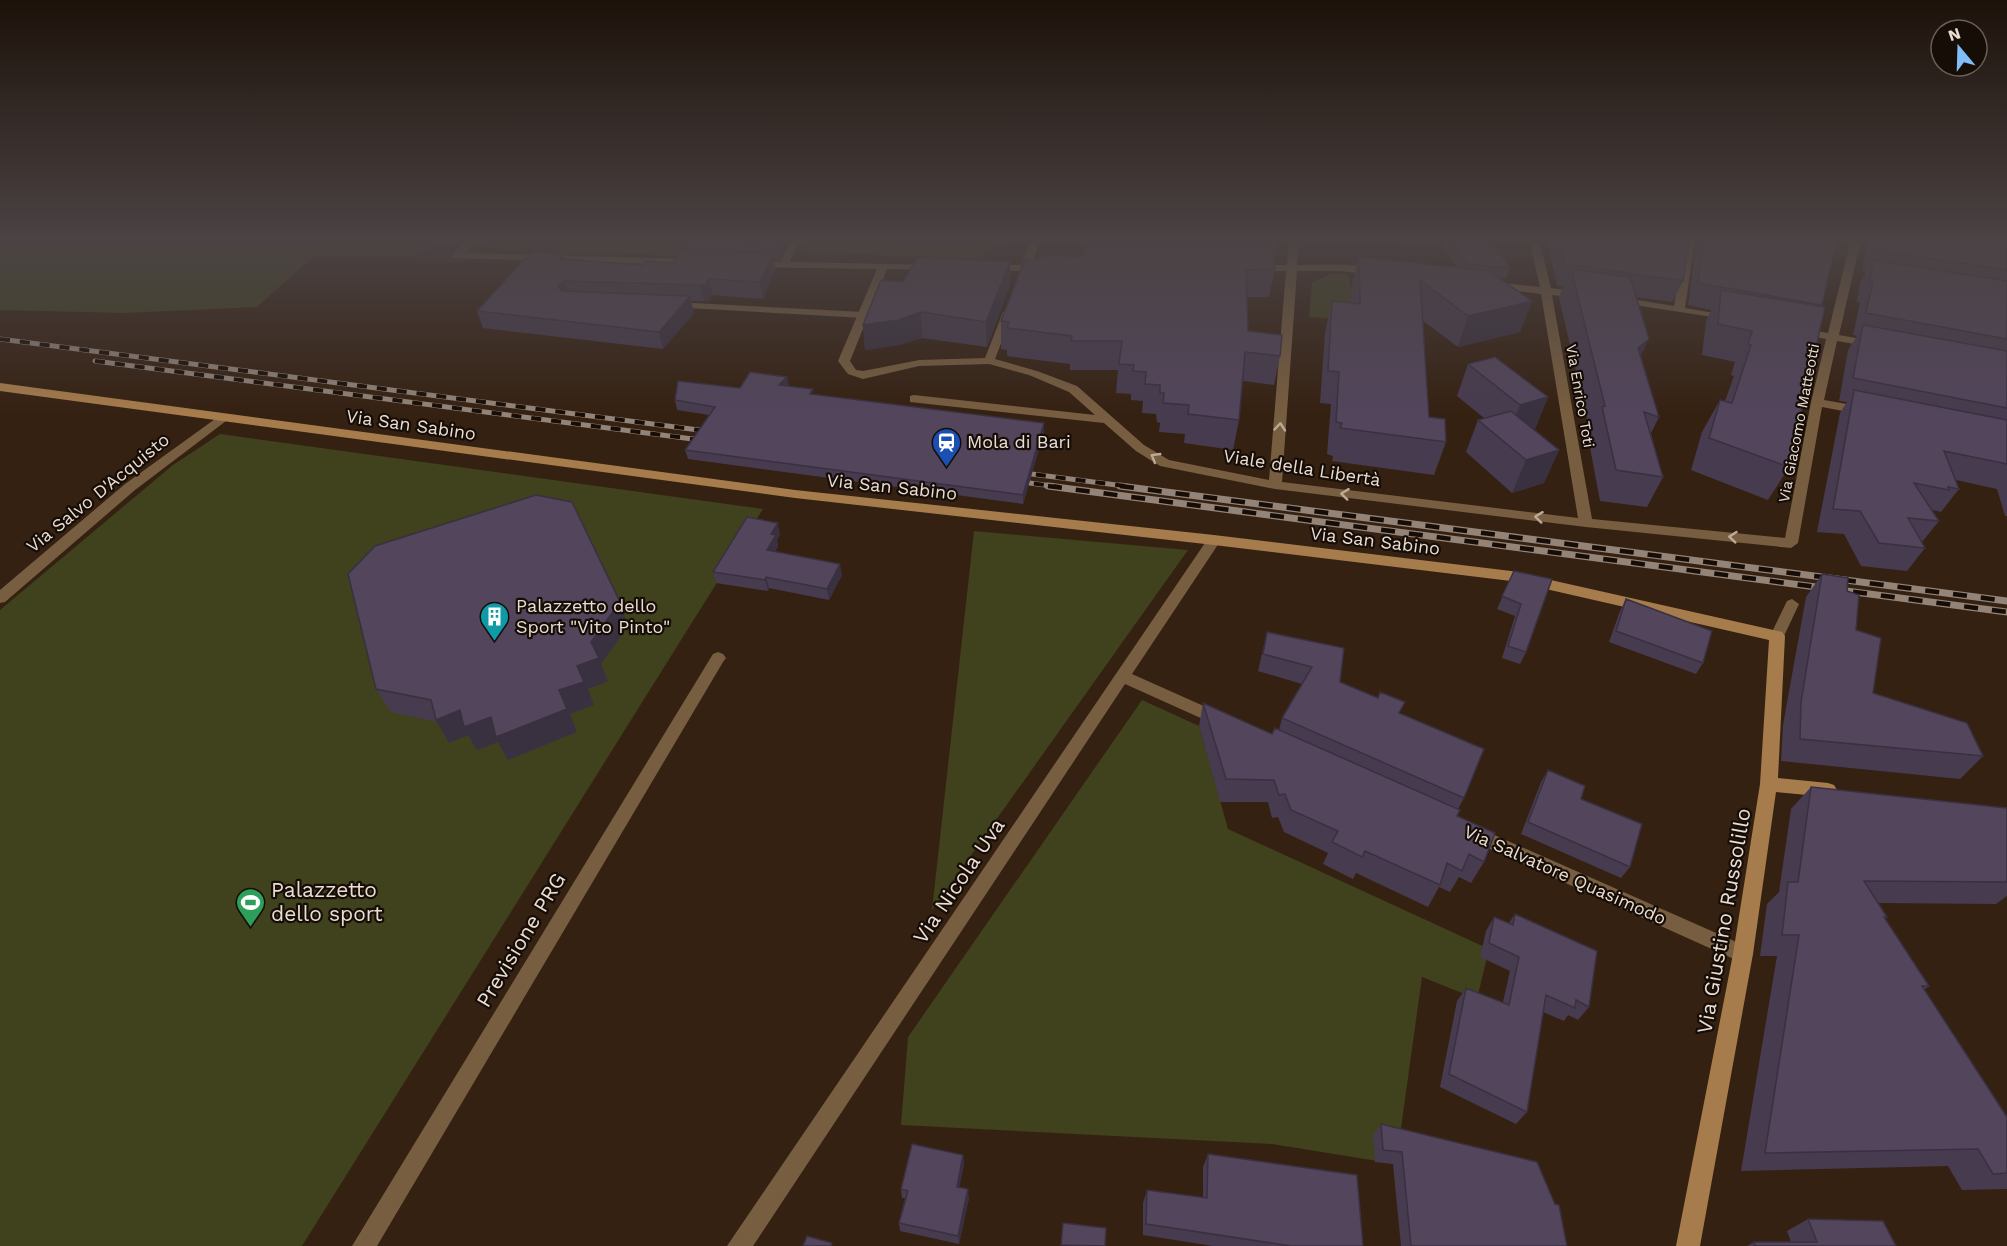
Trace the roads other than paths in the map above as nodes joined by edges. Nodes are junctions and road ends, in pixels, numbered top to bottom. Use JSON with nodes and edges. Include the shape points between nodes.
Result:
{"nodes":[{"id":1,"x":871,"y":297,"type":"edge"},
{"id":2,"x":1014,"y":297,"type":"edge"},
{"id":3,"x":1291,"y":297,"type":"edge"},
{"id":4,"x":1547,"y":297,"type":"edge"},
{"id":5,"x":1598,"y":297,"type":"edge"},
{"id":6,"x":1680,"y":297,"type":"edge"},
{"id":7,"x":1844,"y":297,"type":"edge"},
{"id":8,"x":660,"y":305,"type":"edge"},
{"id":9,"x":1678,"y":309,"type":"junction"},
{"id":10,"x":864,"y":315,"type":"junction"},
{"id":11,"x":1734,"y":319,"type":"edge"},
{"id":12,"x":1788,"y":329,"type":"edge"},
{"id":13,"x":1832,"y":336,"type":"junction"},
{"id":14,"x":1890,"y":347,"type":"edge"},
{"id":15,"x":989,"y":361,"type":"junction"},
{"id":16,"x":0,"y":387,"type":"edge"},
{"id":17,"x":914,"y":399,"type":"dead end"},
{"id":18,"x":1817,"y":402,"type":"junction"},
{"id":19,"x":1873,"y":413,"type":"edge"},
{"id":20,"x":222,"y":418,"type":"junction"},
{"id":21,"x":1109,"y":420,"type":"junction"},
{"id":22,"x":1275,"y":485,"type":"junction"},
{"id":23,"x":1586,"y":523,"type":"junction"},
{"id":24,"x":1214,"y":540,"type":"junction"},
{"id":25,"x":1791,"y":543,"type":"joint"},
{"id":26,"x":0,"y":598,"type":"edge"},
{"id":27,"x":1792,"y":604,"type":"dead end"},
{"id":28,"x":1778,"y":636,"type":"junction"},
{"id":29,"x":718,"y":658,"type":"dead end"},
{"id":30,"x":1124,"y":677,"type":"junction"},
{"id":31,"x":1232,"y":726,"type":"edge"},
{"id":32,"x":1769,"y":784,"type":"junction"},
{"id":33,"x":1841,"y":791,"type":"edge"},
{"id":34,"x":1461,"y":828,"type":"edge"},
{"id":35,"x":1743,"y":954,"type":"junction"},
{"id":36,"x":364,"y":1246,"type":"edge"},
{"id":37,"x":739,"y":1246,"type":"edge"},
{"id":38,"x":1688,"y":1246,"type":"edge"}],
"edges":[{"from":1,"to":10,"type":"street"},
{"from":2,"to":15,"type":"street"},
{"from":22,"to":3,"type":"street","one_way":true},
{"from":4,"to":23,"type":"street","name":"Via Enrico Toti"},
{"from":5,"to":9,"type":"street"},
{"from":6,"to":9,"type":"street"},
{"from":7,"to":13,"type":"street","name":"Via Giacomo Matteotti"},
{"from":8,"to":10,"type":"lane"},
{"from":9,"to":11,"type":"street"},
{"from":10,"to":15,"type":"street","name":"Viale della Libertà","via":[[844,361],[852,372],[863,375],[919,363]]},
{"from":12,"to":13,"type":"street"},
{"from":13,"to":14,"type":"street"},
{"from":13,"to":18,"type":"street","name":"Via Giacomo Matteotti"},
{"from":15,"to":21,"type":"street","name":"Viale della Libertà","via":[[1073,389]]},
{"from":16,"to":20,"type":"street","name":"Via San Sabino"},
{"from":17,"to":21,"type":"street"},
{"from":18,"to":19,"type":"street"},
{"from":18,"to":25,"type":"street","name":"Via Giacomo Matteotti"},
{"from":20,"to":24,"type":"street","name":"Via San Sabino","via":[[795,494]]},
{"from":20,"to":26,"type":"street","name":"Via Salvo D'Acquisto","via":[[130,487]]},
{"from":22,"to":21,"type":"street","name":"Viale della Libertà","one_way":true,"via":[[1165,463],[1140,448]]},
{"from":23,"to":22,"type":"street","name":"Viale della Libertà","one_way":true},
{"from":25,"to":23,"type":"street","name":"Viale della Libertà","one_way":true},
{"from":24,"to":28,"type":"street","name":"Via San Sabino","via":[[1511,576]]},
{"from":24,"to":30,"type":"street","name":"Via Nicola Uva"},
{"from":27,"to":28,"type":"lane","name":"Via Giustino Russolillo"},
{"from":28,"to":32,"type":"street","name":"Via Giustino Russolillo"},
{"from":29,"to":36,"type":"street","name":"Previsione PRG"},
{"from":30,"to":31,"type":"street"},
{"from":30,"to":37,"type":"street","name":"Via Nicola Uva"},
{"from":32,"to":33,"type":"street"},
{"from":32,"to":35,"type":"street","name":"Via Giustino Russolillo"},
{"from":34,"to":35,"type":"street","name":"Via Salvatore Quasimodo"},
{"from":35,"to":38,"type":"street","name":"Via Giustino Russolillo"}]}
